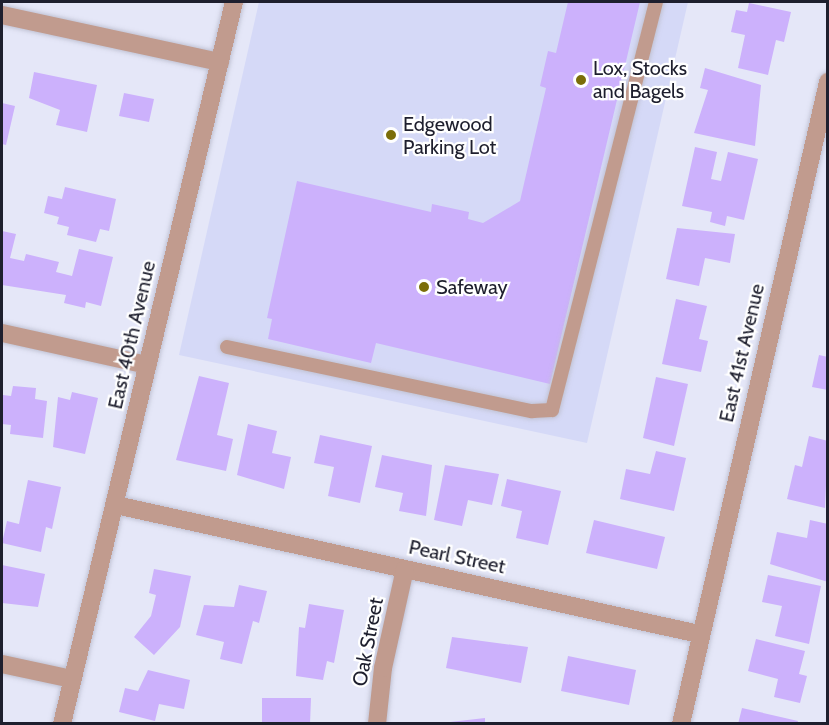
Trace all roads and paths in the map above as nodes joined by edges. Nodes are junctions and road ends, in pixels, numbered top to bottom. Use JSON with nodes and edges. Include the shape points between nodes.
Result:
{"nodes":[{"id":1,"x":234,"y":2,"type":"edge"},
{"id":2,"x":656,"y":2,"type":"edge"},
{"id":3,"x":2,"y":15,"type":"edge"},
{"id":4,"x":220,"y":62,"type":"junction"},
{"id":5,"x":828,"y":82,"type":"edge"},
{"id":6,"x":2,"y":333,"type":"edge"},
{"id":7,"x":227,"y":347,"type":"dead end"},
{"id":8,"x":148,"y":365,"type":"junction"},
{"id":9,"x":116,"y":505,"type":"junction"},
{"id":10,"x":405,"y":569,"type":"junction"},
{"id":11,"x":699,"y":634,"type":"junction"},
{"id":12,"x":2,"y":664,"type":"edge"},
{"id":13,"x":72,"y":679,"type":"junction"},
{"id":14,"x":62,"y":723,"type":"edge"},
{"id":15,"x":377,"y":723,"type":"edge"},
{"id":16,"x":681,"y":723,"type":"edge"}],
"edges":[{"from":1,"to":4,"type":"street","name":"East 40th Avenue"},
{"from":2,"to":7,"type":"lane","via":[[552,410],[532,411]]},
{"from":3,"to":4,"type":"street"},
{"from":4,"to":8,"type":"street","name":"East 40th Avenue"},
{"from":5,"to":11,"type":"street","name":"East 41st Avenue"},
{"from":6,"to":8,"type":"street"},
{"from":8,"to":9,"type":"street","name":"East 40th Avenue"},
{"from":9,"to":10,"type":"street","name":"Pearl Street"},
{"from":9,"to":13,"type":"street","name":"East 40th Avenue"},
{"from":10,"to":11,"type":"street","name":"Pearl Street"},
{"from":10,"to":15,"type":"street","name":"Oak Street","via":[[383,668]]},
{"from":11,"to":16,"type":"street"},
{"from":12,"to":13,"type":"street"},
{"from":13,"to":14,"type":"street","name":"East 40th Avenue"}]}
